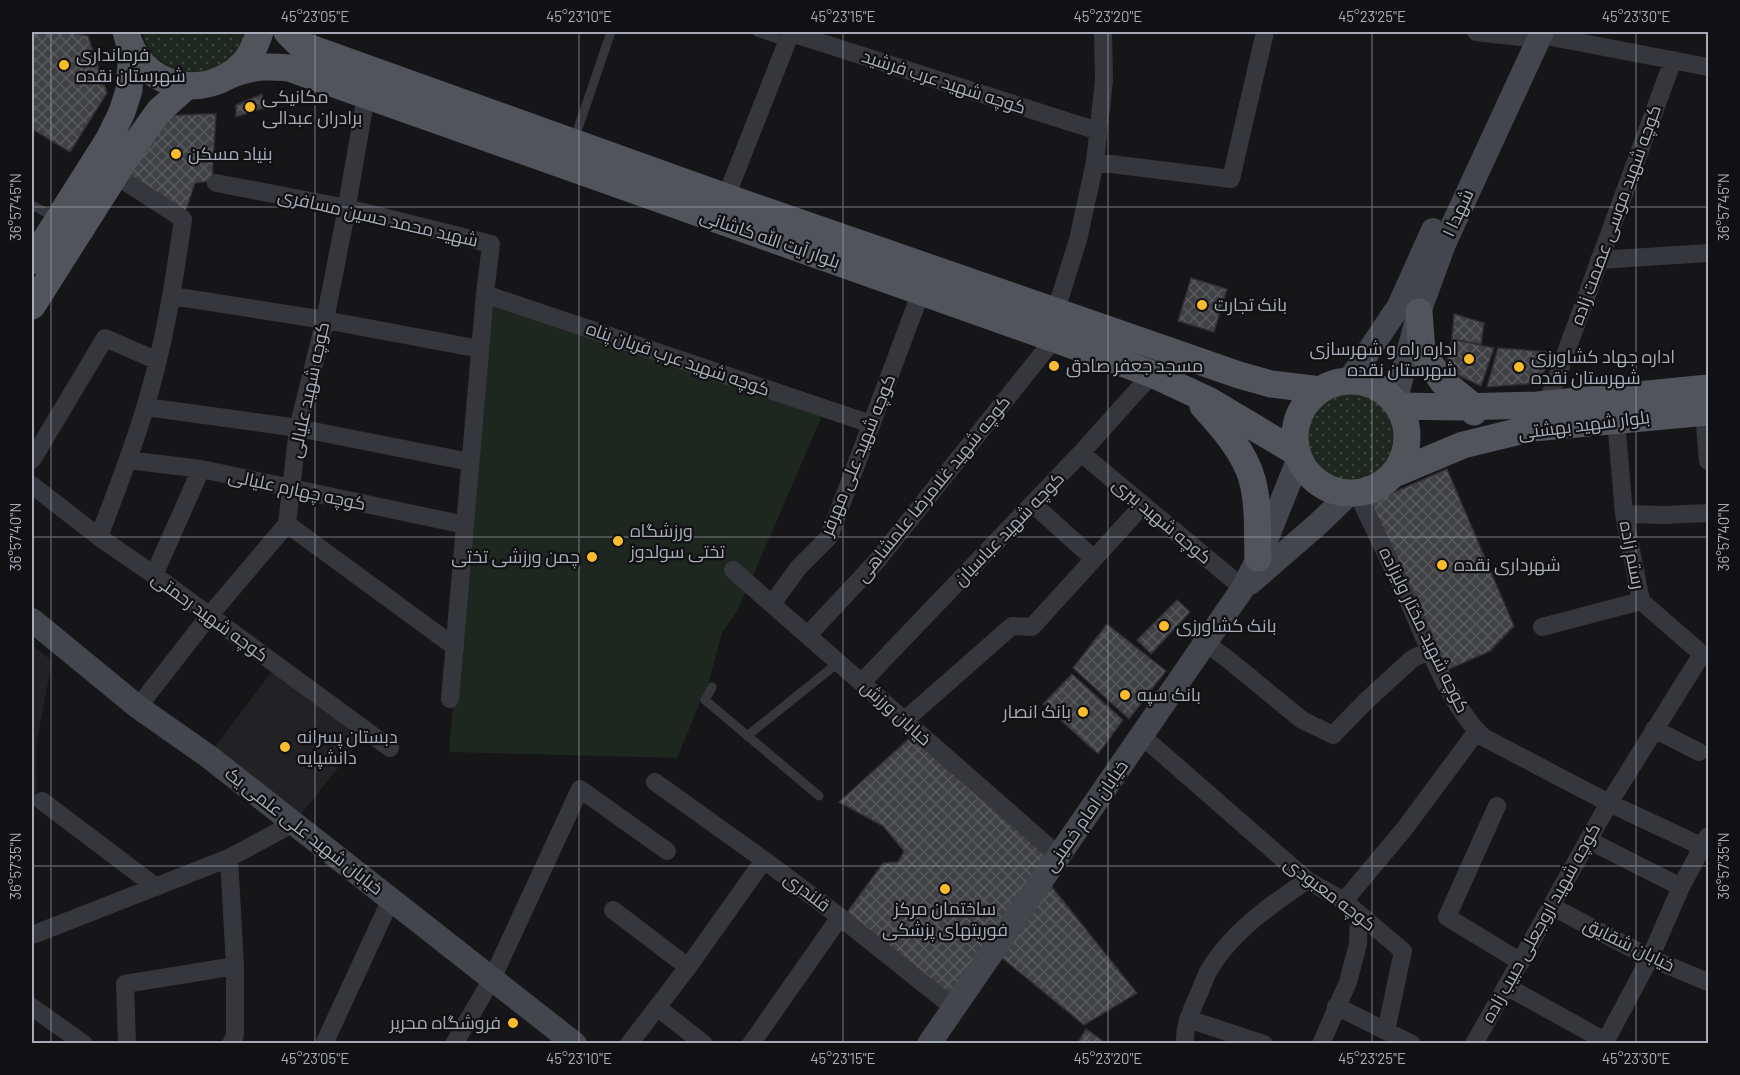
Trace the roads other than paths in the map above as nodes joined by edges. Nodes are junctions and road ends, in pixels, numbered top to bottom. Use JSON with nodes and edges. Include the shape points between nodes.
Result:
{"nodes":[{"id":1,"x":260,"y":32,"type":"edge"},
{"id":2,"x":287,"y":32,"type":"edge"},
{"id":3,"x":611,"y":32,"type":"edge"},
{"id":4,"x":757,"y":32,"type":"edge"},
{"id":5,"x":1103,"y":32,"type":"edge"},
{"id":6,"x":1265,"y":32,"type":"edge"},
{"id":7,"x":1476,"y":32,"type":"edge"},
{"id":8,"x":1527,"y":33,"type":"edge"},
{"id":9,"x":790,"y":36,"type":"edge"},
{"id":10,"x":126,"y":38,"type":"edge"},
{"id":11,"x":1672,"y":60,"type":"junction"},
{"id":12,"x":363,"y":67,"type":"junction"},
{"id":13,"x":1708,"y":67,"type":"edge"},
{"id":14,"x":230,"y":75,"type":"junction"},
{"id":15,"x":187,"y":86,"type":"junction"},
{"id":16,"x":338,"y":86,"type":"junction"},
{"id":17,"x":366,"y":96,"type":"junction"},
{"id":18,"x":1098,"y":131,"type":"junction"},
{"id":19,"x":573,"y":142,"type":"junction"},
{"id":20,"x":120,"y":144,"type":"junction"},
{"id":21,"x":1095,"y":162,"type":"junction"},
{"id":22,"x":115,"y":175,"type":"junction"},
{"id":23,"x":216,"y":183,"type":"dead end"},
{"id":24,"x":726,"y":197,"type":"junction"},
{"id":25,"x":32,"y":205,"type":"edge"},
{"id":26,"x":347,"y":208,"type":"junction"},
{"id":27,"x":58,"y":219,"type":"junction"},
{"id":28,"x":1708,"y":254,"type":"edge"},
{"id":29,"x":1599,"y":260,"type":"junction"},
{"id":30,"x":32,"y":261,"type":"edge"},
{"id":31,"x":921,"y":292,"type":"junction"},
{"id":32,"x":484,"y":294,"type":"junction"},
{"id":33,"x":172,"y":296,"type":"junction"},
{"id":34,"x":32,"y":306,"type":"edge"},
{"id":35,"x":1056,"y":310,"type":"junction"},
{"id":36,"x":1419,"y":312,"type":"junction"},
{"id":37,"x":325,"y":320,"type":"junction"},
{"id":38,"x":1389,"y":323,"type":"junction"},
{"id":39,"x":1122,"y":333,"type":"junction"},
{"id":40,"x":1054,"y":339,"type":"junction"},
{"id":41,"x":1410,"y":348,"type":"junction"},
{"id":42,"x":480,"y":349,"type":"junction"},
{"id":43,"x":1112,"y":359,"type":"junction"},
{"id":44,"x":158,"y":361,"type":"junction"},
{"id":45,"x":1152,"y":374,"type":"junction"},
{"id":46,"x":1348,"y":382,"type":"junction"},
{"id":47,"x":1321,"y":390,"type":"junction"},
{"id":48,"x":1190,"y":392,"type":"junction"},
{"id":49,"x":1396,"y":404,"type":"junction"},
{"id":50,"x":1547,"y":404,"type":"junction"},
{"id":51,"x":1707,"y":404,"type":"edge"},
{"id":52,"x":146,"y":407,"type":"junction"},
{"id":53,"x":1474,"y":407,"type":"junction"},
{"id":54,"x":1616,"y":420,"type":"junction"},
{"id":55,"x":871,"y":424,"type":"junction"},
{"id":56,"x":298,"y":428,"type":"junction"},
{"id":57,"x":1481,"y":441,"type":"junction"},
{"id":58,"x":1081,"y":453,"type":"junction"},
{"id":59,"x":1298,"y":456,"type":"junction"},
{"id":60,"x":32,"y":460,"type":"edge"},
{"id":61,"x":128,"y":460,"type":"junction"},
{"id":62,"x":1708,"y":461,"type":"edge"},
{"id":63,"x":470,"y":462,"type":"junction"},
{"id":64,"x":201,"y":470,"type":"junction"},
{"id":65,"x":1394,"y":474,"type":"junction"},
{"id":66,"x":32,"y":485,"type":"edge"},
{"id":67,"x":290,"y":488,"type":"junction"},
{"id":68,"x":1353,"y":493,"type":"junction"},
{"id":69,"x":1033,"y":504,"type":"junction"},
{"id":70,"x":1143,"y":505,"type":"junction"},
{"id":71,"x":1708,"y":513,"type":"edge"},
{"id":72,"x":1624,"y":514,"type":"junction"},
{"id":73,"x":286,"y":524,"type":"junction"},
{"id":74,"x":465,"y":525,"type":"junction"},
{"id":75,"x":99,"y":537,"type":"junction"},
{"id":76,"x":1258,"y":558,"type":"junction"},
{"id":77,"x":1094,"y":559,"type":"junction"},
{"id":78,"x":733,"y":570,"type":"dead end"},
{"id":79,"x":154,"y":575,"type":"junction"},
{"id":80,"x":1244,"y":588,"type":"junction"},
{"id":81,"x":1641,"y":601,"type":"junction"},
{"id":82,"x":772,"y":604,"type":"junction"},
{"id":83,"x":209,"y":616,"type":"junction"},
{"id":84,"x":32,"y":620,"type":"edge"},
{"id":85,"x":1542,"y":627,"type":"dead end"},
{"id":86,"x":808,"y":635,"type":"junction"},
{"id":87,"x":1206,"y":643,"type":"junction"},
{"id":88,"x":455,"y":646,"type":"junction"},
{"id":89,"x":1430,"y":650,"type":"junction"},
{"id":90,"x":1705,"y":656,"type":"edge"},
{"id":91,"x":839,"y":662,"type":"junction"},
{"id":92,"x":862,"y":682,"type":"junction"},
{"id":93,"x":712,"y":687,"type":"dead end"},
{"id":94,"x":450,"y":699,"type":"dead end"},
{"id":95,"x":138,"y":707,"type":"junction"},
{"id":96,"x":905,"y":720,"type":"junction"},
{"id":97,"x":1654,"y":729,"type":"junction"},
{"id":98,"x":1477,"y":731,"type":"junction"},
{"id":99,"x":747,"y":736,"type":"junction"},
{"id":100,"x":1142,"y":736,"type":"junction"},
{"id":101,"x":390,"y":748,"type":"dead end"},
{"id":102,"x":1699,"y":752,"type":"dead end"},
{"id":103,"x":655,"y":782,"type":"dead end"},
{"id":104,"x":819,"y":796,"type":"dead end"},
{"id":105,"x":42,"y":801,"type":"dead end"},
{"id":106,"x":1609,"y":803,"type":"junction"},
{"id":107,"x":1497,"y":806,"type":"dead end"},
{"id":108,"x":294,"y":823,"type":"junction"},
{"id":109,"x":1588,"y":840,"type":"junction"},
{"id":110,"x":1706,"y":841,"type":"edge"},
{"id":111,"x":667,"y":851,"type":"dead end"},
{"id":112,"x":1059,"y":856,"type":"junction"},
{"id":113,"x":229,"y":858,"type":"junction"},
{"id":114,"x":765,"y":860,"type":"junction"},
{"id":115,"x":1307,"y":880,"type":"junction"},
{"id":116,"x":156,"y":887,"type":"junction"},
{"id":117,"x":1681,"y":887,"type":"junction"},
{"id":118,"x":391,"y":899,"type":"junction"},
{"id":119,"x":1344,"y":901,"type":"junction"},
{"id":120,"x":1551,"y":906,"type":"junction"},
{"id":121,"x":612,"y":910,"type":"dead end"},
{"id":122,"x":1359,"y":914,"type":"junction"},
{"id":123,"x":840,"y":917,"type":"junction"},
{"id":124,"x":33,"y":933,"type":"edge"},
{"id":125,"x":1650,"y":958,"type":"junction"},
{"id":126,"x":1521,"y":962,"type":"junction"},
{"id":127,"x":235,"y":966,"type":"junction"},
{"id":128,"x":688,"y":968,"type":"junction"},
{"id":129,"x":492,"y":979,"type":"junction"},
{"id":130,"x":1708,"y":981,"type":"edge"},
{"id":131,"x":1506,"y":986,"type":"junction"},
{"id":132,"x":1336,"y":1006,"type":"junction"},
{"id":133,"x":32,"y":1007,"type":"edge"},
{"id":134,"x":657,"y":1007,"type":"junction"},
{"id":135,"x":954,"y":1008,"type":"junction"},
{"id":136,"x":1188,"y":1019,"type":"junction"},
{"id":137,"x":1387,"y":1035,"type":"edge"},
{"id":138,"x":1605,"y":1042,"type":"edge"},
{"id":139,"x":84,"y":1044,"type":"edge"},
{"id":140,"x":128,"y":1044,"type":"edge"},
{"id":141,"x":231,"y":1044,"type":"edge"},
{"id":142,"x":324,"y":1044,"type":"edge"},
{"id":143,"x":454,"y":1044,"type":"edge"},
{"id":144,"x":575,"y":1044,"type":"edge"},
{"id":145,"x":629,"y":1044,"type":"edge"},
{"id":146,"x":704,"y":1044,"type":"edge"},
{"id":147,"x":751,"y":1044,"type":"edge"},
{"id":148,"x":929,"y":1044,"type":"edge"},
{"id":149,"x":1185,"y":1044,"type":"edge"},
{"id":150,"x":1264,"y":1044,"type":"edge"},
{"id":151,"x":1321,"y":1044,"type":"edge"},
{"id":152,"x":1412,"y":1044,"type":"edge"},
{"id":153,"x":1474,"y":1044,"type":"edge"}],
"edges":[{"from":1,"to":14,"type":"main road","via":[[254,49]]},
{"from":2,"to":12,"type":"main road","name":"بلوار آیت الله کاشانی","via":[[299,44]]},
{"from":3,"to":19,"type":"lane"},
{"from":4,"to":9,"type":"lane"},
{"from":5,"to":18,"type":"street","via":[[1104,80]]},
{"from":6,"to":21,"type":"street","via":[[1231,179]]},
{"from":7,"to":8,"type":"street"},
{"from":8,"to":11,"type":"street"},
{"from":8,"to":36,"type":"main road","name":"شهدا ۱"},
{"from":8,"to":38,"type":"main road","name":"شهدا ۱"},
{"from":9,"to":18,"type":"street","name":"کوچه شهید عرب فرشید"},
{"from":9,"to":24,"type":"street"},
{"from":10,"to":15,"type":"main road","via":[[142,64],[155,75]]},
{"from":10,"to":20,"type":"main road","via":[[129,90],[122,112]]},
{"from":11,"to":13,"type":"street"},
{"from":11,"to":29,"type":"street","name":"کوچه شهید موسی عصمت زاده"},
{"from":12,"to":16,"type":"main road","via":[[351,66],[339,74]]},
{"from":12,"to":19,"type":"main road","name":"بلوار آیت الله کاشانی"},
{"from":14,"to":15,"type":"main road","name":"بلوار آیت الله کاشانی","via":[[202,86]]},
{"from":14,"to":16,"type":"main road","name":"بلوار آیت الله کاشانی","via":[[249,68],[289,68]]},
{"from":15,"to":20,"type":"main road"},
{"from":16,"to":17,"type":"main road","name":"بلوار آیت الله کاشانی"},
{"from":17,"to":26,"type":"street","name":"کوچه شهید علیالی"},
{"from":17,"to":31,"type":"main road","name":"بلوار آیت الله کاشانی"},
{"from":18,"to":21,"type":"street"},
{"from":19,"to":24,"type":"main road","name":"بلوار آیت الله کاشانی"},
{"from":20,"to":22,"type":"main road"},
{"from":20,"to":27,"type":"main road"},
{"from":21,"to":35,"type":"street","via":[[1078,240]]},
{"from":22,"to":33,"type":"street","via":[[183,219]]},
{"from":22,"to":34,"type":"main road"},
{"from":23,"to":26,"type":"street","name":"شهید محمد حسین مسافری"},
{"from":24,"to":35,"type":"main road","name":"بلوار آیت الله کاشانی"},
{"from":25,"to":27,"type":"lane"},
{"from":26,"to":32,"type":"street","name":"شهید محمد حسین مسافری","via":[[491,244]]},
{"from":26,"to":37,"type":"street","name":"کوچه شهید علیالی"},
{"from":27,"to":30,"type":"main road"},
{"from":28,"to":29,"type":"street"},
{"from":29,"to":50,"type":"street","name":"کوچه شهید موسی عصمت زاده"},
{"from":31,"to":40,"type":"main road","name":"بلوار آیت الله کاشانی"},
{"from":31,"to":55,"type":"street","name":"کوچه شهید علی مهرفر"},
{"from":32,"to":42,"type":"street"},
{"from":32,"to":55,"type":"street","name":"کوچه شهید عرب قربان پناه"},
{"from":33,"to":37,"type":"street"},
{"from":33,"to":44,"type":"street"},
{"from":35,"to":39,"type":"main road","name":"بلوار آیت الله کاشانی"},
{"from":36,"to":41,"type":"main road","name":"شهدا ۱"},
{"from":36,"to":53,"type":"main road","via":[[1422,352],[1443,382]]},
{"from":37,"to":42,"type":"street"},
{"from":37,"to":56,"type":"street","name":"کوچه شهید علیالی"},
{"from":38,"to":41,"type":"main road","via":[[1387,332],[1393,344]]},
{"from":38,"to":46,"type":"main road","name":"شهدا ۱"},
{"from":39,"to":43,"type":"main road"},
{"from":39,"to":47,"type":"main road","name":"بلوار آیت الله کاشانی","via":[[1239,375],[1271,384]]},
{"from":40,"to":43,"type":"main road","name":"بلوار آیت الله کاشانی"},
{"from":40,"to":86,"type":"street","name":"کوچه شهید غلامرضا علمشاهی","via":[[876,562]]},
{"from":41,"to":49,"type":"main road","name":"شهدا ۱"},
{"from":42,"to":63,"type":"street"},
{"from":43,"to":45,"type":"main road","name":"بلوار آیت الله کاشانی"},
{"from":44,"to":52,"type":"street"},
{"from":44,"to":60,"type":"street","via":[[105,338]]},
{"from":45,"to":48,"type":"main road","name":"بلوار آیت الله کاشانی"},
{"from":45,"to":58,"type":"street","name":"کوچه شهید عباسیان"},
{"from":46,"to":47,"type":"main road"},
{"from":46,"to":49,"type":"main road","via":[[1374,386]]},
{"from":47,"to":59,"type":"main road","via":[[1310,399],[1297,425]]},
{"from":48,"to":59,"type":"main road","name":"بلوار آیت الله کاشانی"},
{"from":48,"to":76,"type":"main road","via":[[1219,423],[1242,455],[1252,478]]},
{"from":49,"to":53,"type":"main road","name":"بلوار شهید بهشتی"},
{"from":49,"to":65,"type":"main road","via":[[1407,433],[1402,461]]},
{"from":50,"to":51,"type":"main road","name":"بلوار شهید بهشتی"},
{"from":50,"to":53,"type":"main road","name":"بلوار شهید بهشتی"},
{"from":51,"to":54,"type":"main road","name":"بلوار شهید بهشتی"},
{"from":51,"to":62,"type":"street"},
{"from":52,"to":56,"type":"street"},
{"from":52,"to":61,"type":"street"},
{"from":53,"to":57,"type":"main road","via":[[1474,422]]},
{"from":54,"to":57,"type":"main road","name":"بلوار شهید بهشتی","via":[[1533,428]]},
{"from":54,"to":72,"type":"street","name":"رستم زاده"},
{"from":55,"to":82,"type":"street","name":"کوچه شهید علی مهرفر","via":[[829,537],[799,567]]},
{"from":56,"to":63,"type":"street"},
{"from":56,"to":67,"type":"street","name":"کوچه شهید علیالی"},
{"from":57,"to":65,"type":"main road","name":"بلوار شهید بهشتی"},
{"from":58,"to":69,"type":"street","name":"کوچه شهید عباسیان"},
{"from":58,"to":70,"type":"street","name":"کوچه شهید ببری"},
{"from":59,"to":68,"type":"main road","via":[[1305,470],[1325,487]]},
{"from":59,"to":76,"type":"main road"},
{"from":61,"to":64,"type":"street","name":"کوچه چهارم علیالی"},
{"from":61,"to":75,"type":"street"},
{"from":63,"to":74,"type":"street"},
{"from":64,"to":67,"type":"street","name":"کوچه چهارم علیالی"},
{"from":64,"to":79,"type":"street"},
{"from":65,"to":68,"type":"main road","via":[[1377,487]]},
{"from":66,"to":75,"type":"street","name":"کوچه شهید رحمتی"},
{"from":67,"to":73,"type":"street","name":"کوچه شهید علیالی"},
{"from":67,"to":74,"type":"street","name":"کوچه چهارم علیالی"},
{"from":68,"to":80,"type":"main road"},
{"from":68,"to":89,"type":"street","name":"کوچه شهید مختار ولیزاده","via":[[1390,561]]},
{"from":69,"to":77,"type":"street"},
{"from":69,"to":92,"type":"street","name":"کوچه شهید عباسیان"},
{"from":70,"to":77,"type":"street"},
{"from":70,"to":80,"type":"street","name":"کوچه شهید ببری"},
{"from":71,"to":72,"type":"street"},
{"from":72,"to":81,"type":"street","name":"رستم زاده"},
{"from":73,"to":83,"type":"street"},
{"from":73,"to":88,"type":"street"},
{"from":74,"to":88,"type":"street"},
{"from":75,"to":79,"type":"street","name":"کوچه شهید رحمتی"},
{"from":76,"to":80,"type":"main road"},
{"from":77,"to":96,"type":"street","via":[[1032,627],[1012,626]]},
{"from":78,"to":82,"type":"street","name":"خیابان ورزش"},
{"from":79,"to":83,"type":"street","name":"کوچه شهید رحمتی"},
{"from":80,"to":87,"type":"main road","name":"خیابان امام خمینی"},
{"from":81,"to":85,"type":"street"},
{"from":81,"to":90,"type":"street","name":"رستم زاده"},
{"from":82,"to":86,"type":"street","name":"خیابان ورزش"},
{"from":83,"to":95,"type":"street"},
{"from":83,"to":101,"type":"street","name":"کوچه شهید رحمتی"},
{"from":84,"to":95,"type":"main road","name":"خیابان شهید علی علمی یک"},
{"from":86,"to":91,"type":"street","name":"خیابان ورزش"},
{"from":87,"to":89,"type":"street","via":[[1302,720],[1333,735],[1412,659]]},
{"from":87,"to":100,"type":"main road","name":"خیابان امام خمینی"},
{"from":88,"to":94,"type":"street"},
{"from":89,"to":98,"type":"street","name":"کوچه شهید مختار ولیزاده"},
{"from":90,"to":97,"type":"street","name":"کوچه شهید اروجعلی حبیب زاده"},
{"from":91,"to":92,"type":"street","name":"خیابان ورزش"},
{"from":91,"to":99,"type":"lane"},
{"from":92,"to":96,"type":"street","name":"خیابان ورزش"},
{"from":93,"to":99,"type":"lane","via":[[705,700]]},
{"from":95,"to":108,"type":"main road","name":"خیابان شهید علی علمی یک"},
{"from":96,"to":112,"type":"street","name":"خیابان ورزش"},
{"from":97,"to":102,"type":"street"},
{"from":97,"to":106,"type":"street","name":"کوچه شهید اروجعلی حبیب زاده"},
{"from":98,"to":106,"type":"street","name":"کوچه شهید مختار ولیزاده"},
{"from":98,"to":119,"type":"street","via":[[1405,828]]},
{"from":99,"to":104,"type":"lane"},
{"from":100,"to":112,"type":"main road","name":"خیابان امام خمینی"},
{"from":100,"to":115,"type":"street","name":"کوچه معبودی"},
{"from":103,"to":114,"type":"street","name":"قلندری"},
{"from":105,"to":116,"type":"street"},
{"from":106,"to":109,"type":"street","name":"کوچه شهید اروجعلی حبیب زاده"},
{"from":106,"to":110,"type":"street","name":"کوچه شهید مختار ولیزاده"},
{"from":107,"to":126,"type":"street","via":[[1447,917]]},
{"from":108,"to":113,"type":"street"},
{"from":108,"to":118,"type":"main road","name":"خیابان شهید علی علمی یک"},
{"from":109,"to":117,"type":"street"},
{"from":109,"to":120,"type":"street","name":"کوچه شهید اروجعلی حبیب زاده"},
{"from":110,"to":117,"type":"street"},
{"from":111,"to":129,"type":"street","via":[[580,789]]},
{"from":112,"to":135,"type":"main road","name":"خیابان امام خمینی"},
{"from":113,"to":116,"type":"street"},
{"from":113,"to":127,"type":"street"},
{"from":114,"to":123,"type":"street","name":"قلندری"},
{"from":114,"to":128,"type":"street"},
{"from":115,"to":119,"type":"street","name":"کوچه معبودی"},
{"from":115,"to":136,"type":"street","via":[[1234,936],[1209,970]]},
{"from":116,"to":124,"type":"street"},
{"from":117,"to":125,"type":"street"},
{"from":118,"to":129,"type":"main road","name":"خیابان شهید علی علمی یک"},
{"from":118,"to":142,"type":"street"},
{"from":119,"to":122,"type":"street","name":"کوچه معبودی"},
{"from":120,"to":125,"type":"street","name":"خیابان شقایق"},
{"from":120,"to":126,"type":"street","name":"کوچه شهید اروجعلی حبیب زاده"},
{"from":121,"to":128,"type":"street"},
{"from":122,"to":132,"type":"street","via":[[1358,944],[1348,982]]},
{"from":122,"to":137,"type":"street","name":"کوچه معبودی","via":[[1403,951]]},
{"from":123,"to":135,"type":"street","name":"قلندری"},
{"from":123,"to":147,"type":"street"},
{"from":125,"to":130,"type":"street","name":"خیابان شقایق"},
{"from":125,"to":138,"type":"street"},
{"from":126,"to":131,"type":"street","name":"کوچه شهید اروجعلی حبیب زاده"},
{"from":127,"to":140,"type":"street","via":[[125,984]]},
{"from":127,"to":141,"type":"street","via":[[235,1035]]},
{"from":128,"to":134,"type":"street"},
{"from":129,"to":143,"type":"street"},
{"from":129,"to":144,"type":"main road","name":"خیابان شهید علی علمی یک"},
{"from":131,"to":138,"type":"street"},
{"from":131,"to":153,"type":"street","name":"کوچه شهید اروجعلی حبیب زاده"},
{"from":132,"to":137,"type":"street"},
{"from":132,"to":151,"type":"street"},
{"from":133,"to":139,"type":"street"},
{"from":134,"to":145,"type":"street"},
{"from":134,"to":146,"type":"street"},
{"from":135,"to":148,"type":"main road","name":"خیابان امام خمینی"},
{"from":136,"to":149,"type":"street"},
{"from":136,"to":150,"type":"street"},
{"from":137,"to":152,"type":"street"}]}
